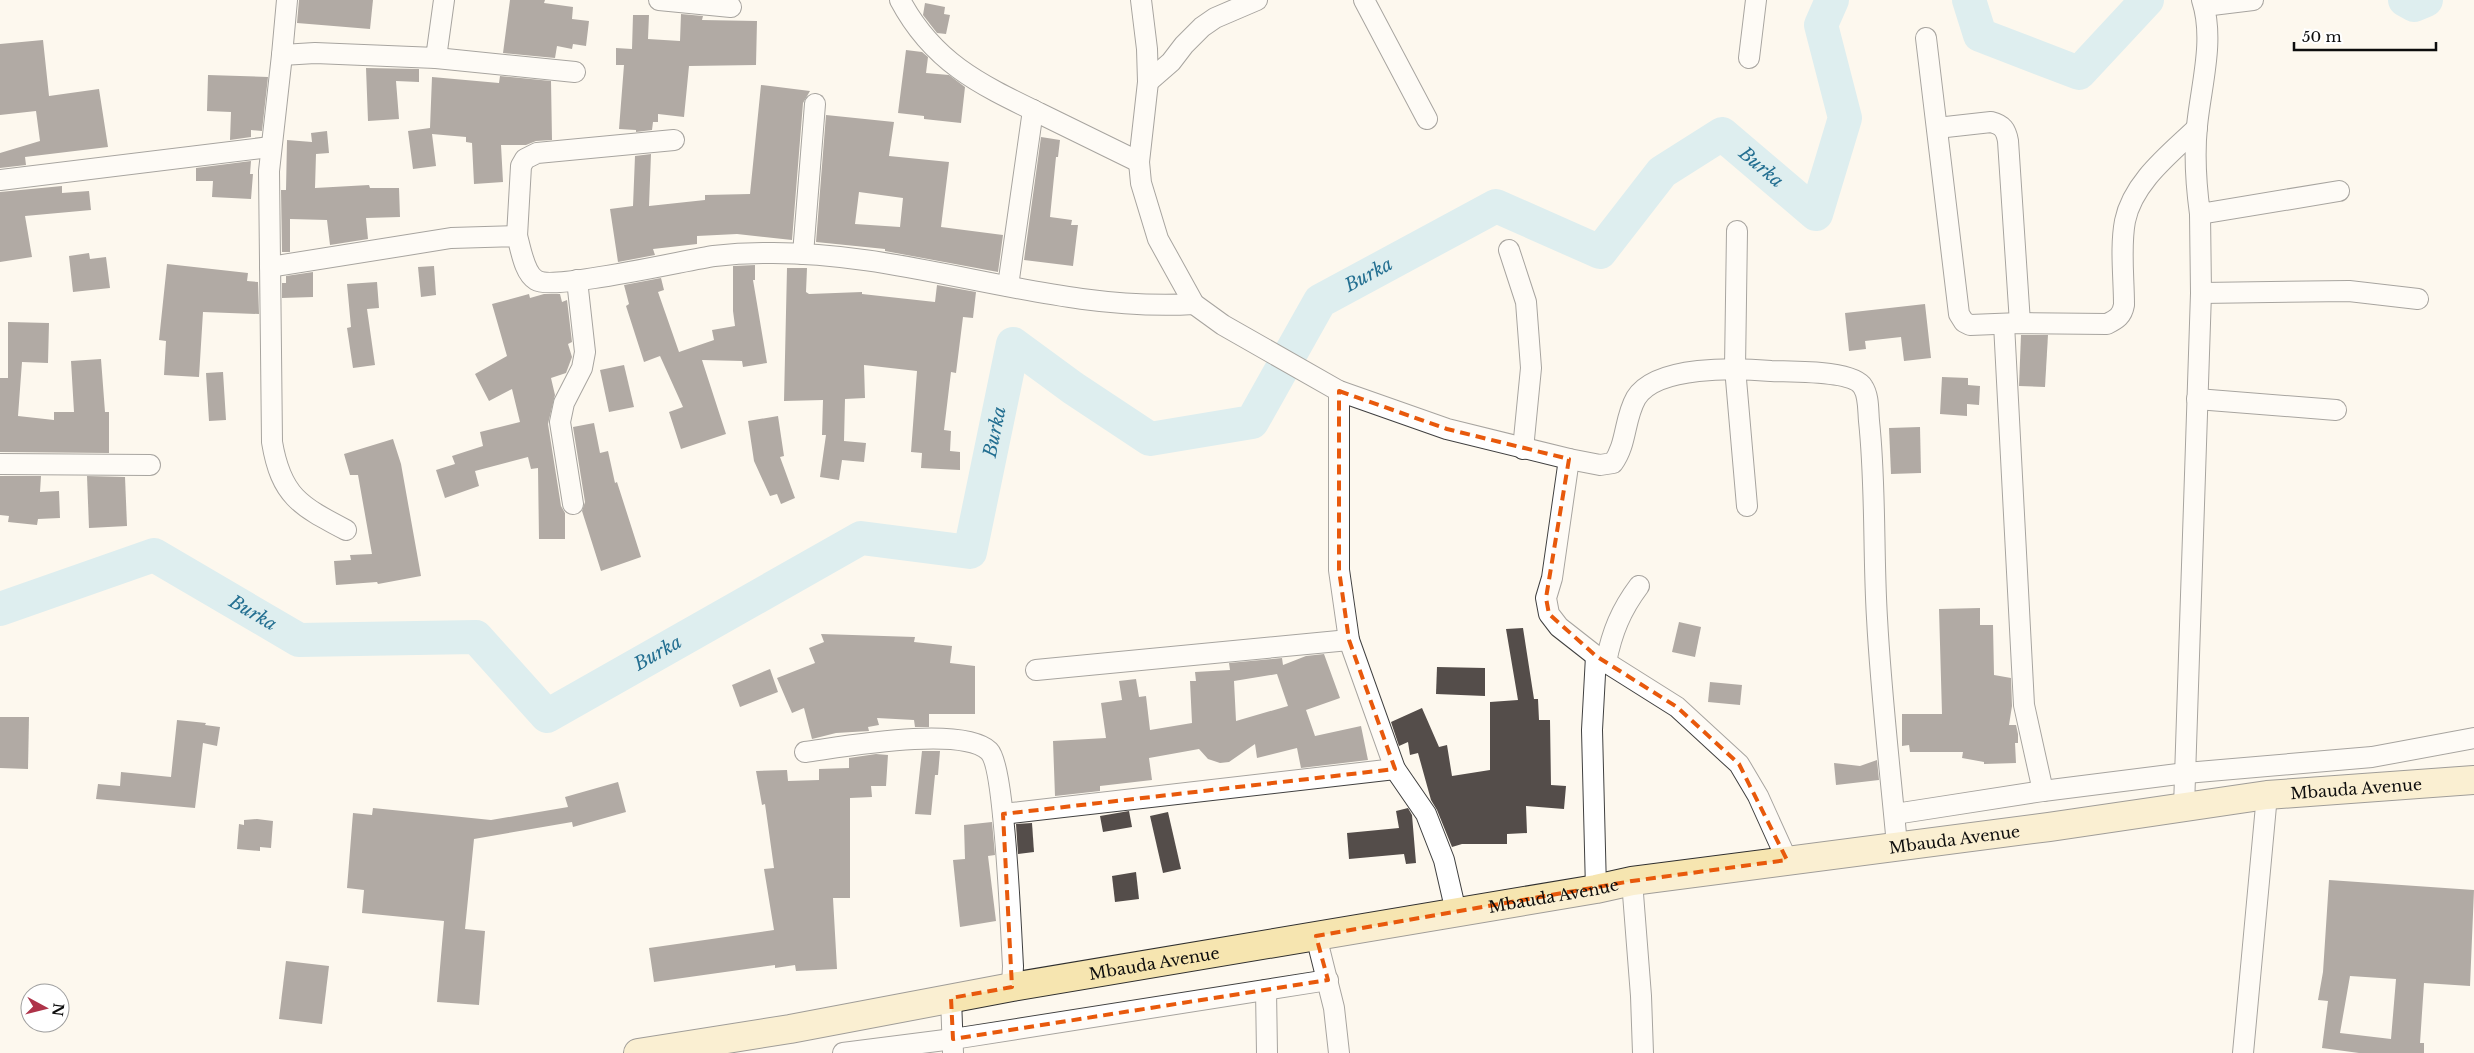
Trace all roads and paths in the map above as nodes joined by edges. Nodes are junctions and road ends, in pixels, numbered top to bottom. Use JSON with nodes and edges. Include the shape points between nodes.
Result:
{"nodes":[{"id":1,"x":287,"y":0,"type":"edge"},
{"id":2,"x":444,"y":0,"type":"edge"},
{"id":3,"x":659,"y":0,"type":"edge"},
{"id":4,"x":900,"y":0,"type":"edge"},
{"id":5,"x":1141,"y":0,"type":"edge"},
{"id":6,"x":1257,"y":0,"type":"edge"},
{"id":7,"x":1364,"y":0,"type":"edge"},
{"id":8,"x":1756,"y":0,"type":"edge"},
{"id":9,"x":2253,"y":0,"type":"edge"},
{"id":10,"x":2203,"y":3,"type":"edge"},
{"id":11,"x":731,"y":7,"type":"dead end"},
{"id":12,"x":1926,"y":38,"type":"dead end"},
{"id":13,"x":282,"y":56,"type":"junction"},
{"id":14,"x":436,"y":58,"type":"junction"},
{"id":15,"x":1749,"y":58,"type":"dead end"},
{"id":16,"x":575,"y":72,"type":"dead end"},
{"id":17,"x":1148,"y":82,"type":"junction"},
{"id":18,"x":815,"y":104,"type":"dead end"},
{"id":19,"x":1033,"y":110,"type":"junction"},
{"id":20,"x":1427,"y":119,"type":"dead end"},
{"id":21,"x":1937,"y":128,"type":"junction"},
{"id":22,"x":2197,"y":128,"type":"junction"},
{"id":23,"x":674,"y":140,"type":"dead end"},
{"id":24,"x":270,"y":147,"type":"junction"},
{"id":25,"x":1139,"y":162,"type":"junction"},
{"id":26,"x":0,"y":180,"type":"edge"},
{"id":27,"x":2339,"y":191,"type":"dead end"},
{"id":28,"x":2200,"y":214,"type":"junction"},
{"id":29,"x":1737,"y":231,"type":"dead end"},
{"id":30,"x":517,"y":236,"type":"junction"},
{"id":31,"x":1509,"y":250,"type":"dead end"},
{"id":32,"x":802,"y":254,"type":"junction"},
{"id":33,"x":270,"y":267,"type":"junction"},
{"id":34,"x":577,"y":280,"type":"junction"},
{"id":35,"x":1008,"y":286,"type":"junction"},
{"id":36,"x":2201,"y":293,"type":"junction"},
{"id":37,"x":2418,"y":298,"type":"dead end"},
{"id":38,"x":1194,"y":304,"type":"junction"},
{"id":39,"x":2012,"y":324,"type":"junction"},
{"id":40,"x":1735,"y":368,"type":"junction"},
{"id":41,"x":1339,"y":391,"type":"junction"},
{"id":42,"x":2197,"y":399,"type":"junction"},
{"id":43,"x":2336,"y":410,"type":"dead end"},
{"id":44,"x":1523,"y":449,"type":"junction"},
{"id":45,"x":1569,"y":459,"type":"junction"},
{"id":46,"x":0,"y":464,"type":"edge"},
{"id":47,"x":150,"y":466,"type":"dead end"},
{"id":48,"x":573,"y":504,"type":"dead end"},
{"id":49,"x":1747,"y":506,"type":"dead end"},
{"id":50,"x":346,"y":530,"type":"dead end"},
{"id":51,"x":1639,"y":586,"type":"dead end"},
{"id":52,"x":1350,"y":640,"type":"junction"},
{"id":53,"x":1601,"y":659,"type":"junction"},
{"id":54,"x":1036,"y":670,"type":"dead end"},
{"id":55,"x":2474,"y":738,"type":"edge"},
{"id":56,"x":805,"y":752,"type":"dead end"},
{"id":57,"x":1395,"y":769,"type":"junction"},
{"id":58,"x":2186,"y":773,"type":"junction"},
{"id":59,"x":2474,"y":780,"type":"edge"},
{"id":60,"x":2043,"y":791,"type":"junction"},
{"id":61,"x":2266,"y":795,"type":"junction"},
{"id":62,"x":2184,"y":807,"type":"junction"},
{"id":63,"x":1003,"y":814,"type":"junction"},
{"id":64,"x":1894,"y":814,"type":"junction"},
{"id":65,"x":1897,"y":845,"type":"junction"},
{"id":66,"x":1787,"y":860,"type":"junction"},
{"id":67,"x":1632,"y":880,"type":"junction"},
{"id":68,"x":1596,"y":889,"type":"junction"},
{"id":69,"x":1456,"y":912,"type":"junction"},
{"id":70,"x":1316,"y":936,"type":"junction"},
{"id":71,"x":1328,"y":980,"type":"junction"},
{"id":72,"x":1012,"y":987,"type":"junction"},
{"id":73,"x":1266,"y":990,"type":"junction"},
{"id":74,"x":951,"y":998,"type":"junction"},
{"id":75,"x":953,"y":1046,"type":"edge"},
{"id":76,"x":638,"y":1053,"type":"edge"},
{"id":77,"x":843,"y":1053,"type":"edge"},
{"id":78,"x":1267,"y":1053,"type":"edge"},
{"id":79,"x":1339,"y":1053,"type":"edge"},
{"id":80,"x":1643,"y":1053,"type":"edge"},
{"id":81,"x":2243,"y":1053,"type":"edge"}],
"edges":[{"from":1,"to":13,"type":"street"},
{"from":2,"to":14,"type":"street"},
{"from":3,"to":11,"type":"street"},
{"from":4,"to":19,"type":"street","via":[[926,40],[959,70],[985,87]]},
{"from":5,"to":17,"type":"street"},
{"from":6,"to":17,"type":"street","via":[[1202,27]]},
{"from":7,"to":20,"type":"street"},
{"from":8,"to":15,"type":"street"},
{"from":9,"to":10,"type":"street"},
{"from":10,"to":22,"type":"street","via":[[2208,33]]},
{"from":12,"to":21,"type":"street"},
{"from":13,"to":14,"type":"street","via":[[315,53]]},
{"from":13,"to":24,"type":"street"},
{"from":14,"to":16,"type":"street"},
{"from":17,"to":25,"type":"street"},
{"from":18,"to":32,"type":"street"},
{"from":19,"to":25,"type":"street"},
{"from":19,"to":35,"type":"street"},
{"from":21,"to":39,"type":"street","via":[[1960,314],[1970,325]]},
{"from":21,"to":39,"type":"street","via":[[1991,122],[2006,130]]},
{"from":22,"to":28,"type":"street","via":[[2195,168]]},
{"from":22,"to":39,"type":"street","via":[[2143,183],[2130,207],[2125,222],[2124,305],[2118,319],[2107,324]]},
{"from":23,"to":30,"type":"street","via":[[530,155],[521,166]]},
{"from":24,"to":26,"type":"street"},
{"from":24,"to":33,"type":"street"},
{"from":25,"to":38,"type":"street","via":[[1145,201],[1158,239]]},
{"from":27,"to":28,"type":"street"},
{"from":28,"to":36,"type":"street"},
{"from":29,"to":40,"type":"street"},
{"from":30,"to":33,"type":"street","via":[[451,238]]},
{"from":30,"to":34,"type":"street","via":[[528,272],[534,280],[544,284]]},
{"from":31,"to":44,"type":"street","via":[[1526,302],[1528,320],[1531,368]]},
{"from":32,"to":34,"type":"street","via":[[716,256]]},
{"from":32,"to":35,"type":"street","via":[[859,258]]},
{"from":33,"to":50,"type":"street","via":[[275,463],[292,496],[307,510]]},
{"from":34,"to":48,"type":"street","via":[[586,352],[582,368],[564,403],[560,422]]},
{"from":35,"to":38,"type":"street","via":[[1160,306]]},
{"from":36,"to":37,"type":"street","via":[[2349,291]]},
{"from":36,"to":42,"type":"street"},
{"from":38,"to":41,"type":"street","via":[[1223,325]]},
{"from":39,"to":60,"type":"street","via":[[2024,705]]},
{"from":40,"to":45,"type":"street","via":[[1663,378],[1648,385],[1636,397],[1627,419],[1621,453],[1613,463]]},
{"from":40,"to":49,"type":"street"},
{"from":40,"to":64,"type":"street","via":[[1839,376],[1856,380],[1863,386],[1871,438],[1877,618]]},
{"from":41,"to":44,"type":"street","via":[[1447,429]]},
{"from":41,"to":52,"type":"street","via":[[1339,570]]},
{"from":42,"to":43,"type":"street"},
{"from":42,"to":58,"type":"street"},
{"from":44,"to":45,"type":"street"},
{"from":45,"to":53,"type":"street","via":[[1552,578],[1546,598],[1549,614],[1559,627]]},
{"from":46,"to":47,"type":"street"},
{"from":51,"to":53,"type":"street","via":[[1617,620]]},
{"from":52,"to":54,"type":"street"},
{"from":52,"to":57,"type":"street"},
{"from":53,"to":66,"type":"street","via":[[1677,707],[1739,764],[1758,796]]},
{"from":53,"to":68,"type":"street","via":[[1592,730]]},
{"from":55,"to":58,"type":"street","via":[[2372,757]]},
{"from":56,"to":63,"type":"street","via":[[886,741],[964,740],[989,751],[995,762]]},
{"from":57,"to":63,"type":"street"},
{"from":57,"to":69,"type":"street","via":[[1426,814],[1444,860]]},
{"from":58,"to":60,"type":"street"},
{"from":58,"to":62,"type":"street"},
{"from":59,"to":61,"type":"street","name":"Mbauda Avenue"},
{"from":60,"to":64,"type":"street"},
{"from":61,"to":62,"type":"street","name":"Mbauda Avenue"},
{"from":61,"to":81,"type":"street"},
{"from":62,"to":65,"type":"street","name":"Mbauda Avenue"},
{"from":63,"to":72,"type":"street"},
{"from":64,"to":65,"type":"street"},
{"from":65,"to":66,"type":"street","name":"Mbauda Avenue"},
{"from":66,"to":67,"type":"street","name":"Mbauda Avenue"},
{"from":67,"to":68,"type":"street","name":"Mbauda Avenue"},
{"from":67,"to":80,"type":"street"},
{"from":68,"to":69,"type":"street","name":"Mbauda Avenue"},
{"from":69,"to":70,"type":"street","name":"Mbauda Avenue"},
{"from":70,"to":71,"type":"street"},
{"from":70,"to":72,"type":"street","name":"Mbauda Avenue"},
{"from":71,"to":73,"type":"street"},
{"from":71,"to":79,"type":"street"},
{"from":72,"to":74,"type":"street","name":"Mbauda Avenue"},
{"from":73,"to":75,"type":"street"},
{"from":73,"to":78,"type":"street"},
{"from":74,"to":75,"type":"street"},
{"from":74,"to":76,"type":"street","name":"Mbauda Avenue","via":[[790,1030]]},
{"from":75,"to":77,"type":"street"}]}
